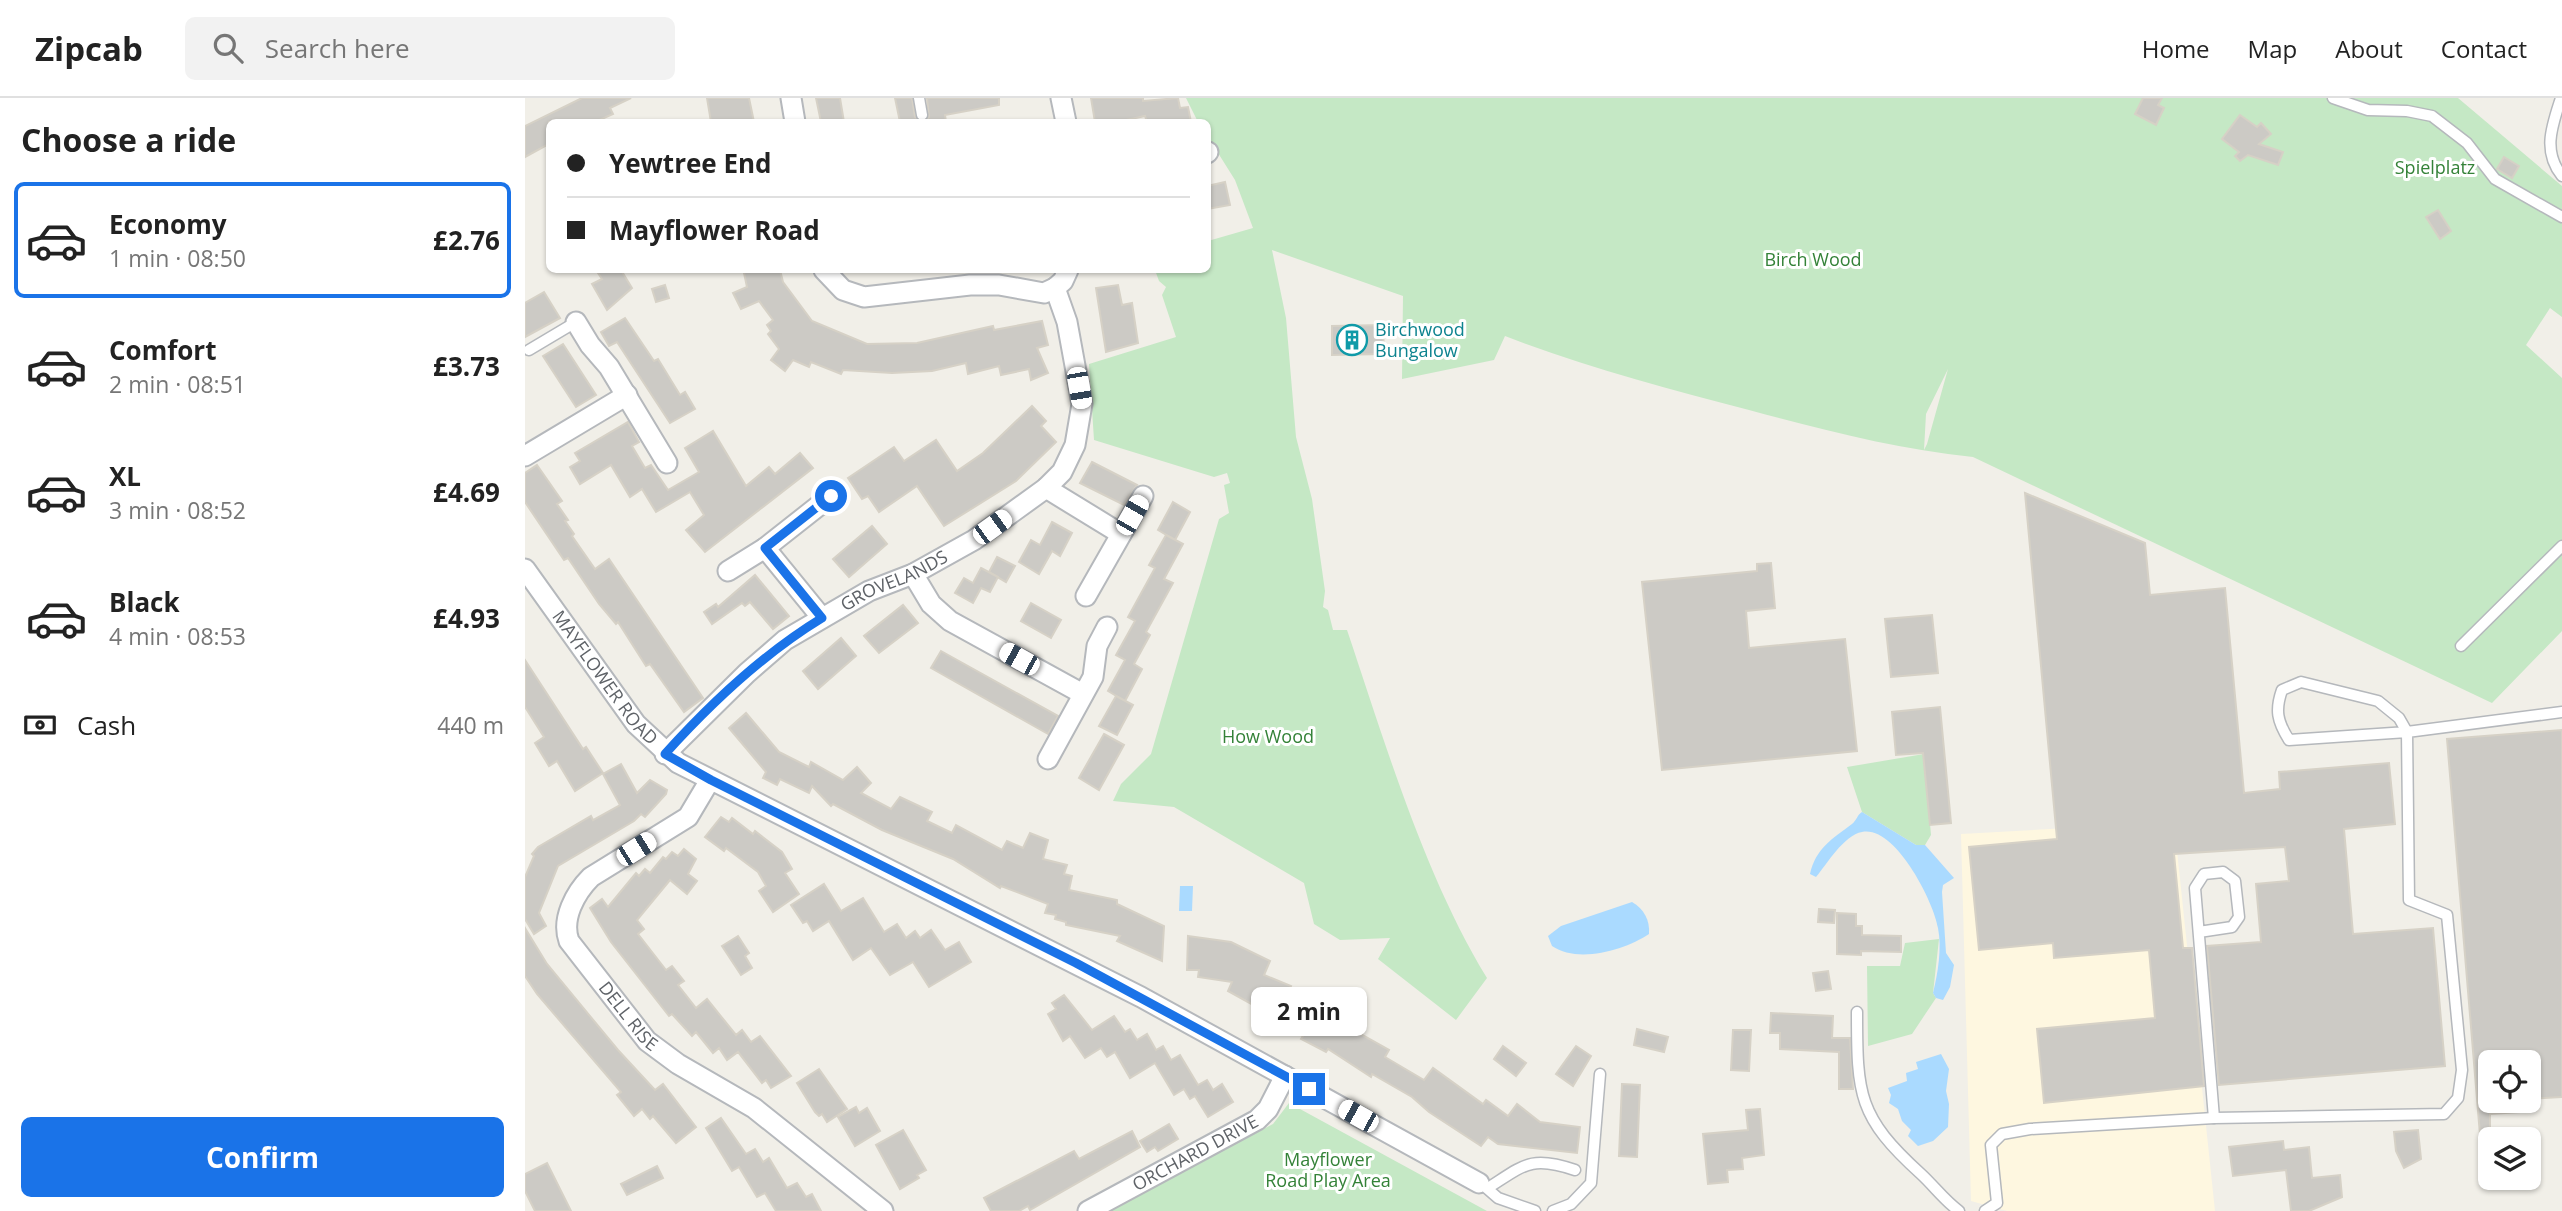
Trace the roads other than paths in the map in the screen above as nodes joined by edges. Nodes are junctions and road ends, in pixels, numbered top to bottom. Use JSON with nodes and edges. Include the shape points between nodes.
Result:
{"nodes":[{"id":1,"x":791,"y":98,"type":"edge"},
{"id":2,"x":919,"y":98,"type":"edge"},
{"id":3,"x":1061,"y":98,"type":"edge"},
{"id":4,"x":2333,"y":98,"type":"edge"},
{"id":5,"x":2561,"y":98,"type":"edge"},
{"id":6,"x":922,"y":115,"type":"dead end"},
{"id":7,"x":794,"y":119,"type":"edge"},
{"id":8,"x":1065,"y":119,"type":"edge"},
{"id":9,"x":2562,"y":176,"type":"edge"},
{"id":10,"x":2562,"y":217,"type":"edge"},
{"id":11,"x":827,"y":273,"type":"edge"},
{"id":12,"x":1067,"y":273,"type":"edge"},
{"id":13,"x":1055,"y":288,"type":"junction"},
{"id":14,"x":576,"y":322,"type":"joint"},
{"id":15,"x":529,"y":350,"type":"dead end"},
{"id":16,"x":627,"y":395,"type":"junction"},
{"id":17,"x":525,"y":456,"type":"edge"},
{"id":18,"x":667,"y":463,"type":"dead end"},
{"id":19,"x":1046,"y":488,"type":"junction"},
{"id":20,"x":831,"y":496,"type":"dead end"},
{"id":21,"x":1143,"y":496,"type":"dead end"},
{"id":22,"x":1121,"y":534,"type":"junction"},
{"id":23,"x":2562,"y":546,"type":"edge"},
{"id":24,"x":765,"y":548,"type":"junction"},
{"id":25,"x":525,"y":569,"type":"edge"},
{"id":26,"x":728,"y":571,"type":"dead end"},
{"id":27,"x":913,"y":574,"type":"junction"},
{"id":28,"x":1086,"y":596,"type":"dead end"},
{"id":29,"x":822,"y":618,"type":"junction"},
{"id":30,"x":1107,"y":627,"type":"dead end"},
{"id":31,"x":2461,"y":646,"type":"dead end"},
{"id":32,"x":1083,"y":694,"type":"junction"},
{"id":33,"x":2562,"y":712,"type":"edge"},
{"id":34,"x":2407,"y":732,"type":"junction"},
{"id":35,"x":665,"y":754,"type":"junction"},
{"id":36,"x":1048,"y":759,"type":"dead end"},
{"id":37,"x":711,"y":780,"type":"junction"},
{"id":38,"x":2199,"y":932,"type":"junction"},
{"id":39,"x":1857,"y":1012,"type":"dead end"},
{"id":40,"x":1600,"y":1074,"type":"dead end"},
{"id":41,"x":1285,"y":1076,"type":"junction"},
{"id":42,"x":2214,"y":1118,"type":"junction"},
{"id":43,"x":1575,"y":1170,"type":"dead end"},
{"id":44,"x":1483,"y":1185,"type":"junction"},
{"id":45,"x":883,"y":1211,"type":"edge"},
{"id":46,"x":1089,"y":1211,"type":"edge"},
{"id":47,"x":1535,"y":1211,"type":"edge"},
{"id":48,"x":1553,"y":1211,"type":"edge"},
{"id":49,"x":1959,"y":1211,"type":"edge"},
{"id":50,"x":1985,"y":1211,"type":"edge"}],
"edges":[{"from":1,"to":7,"type":"street"},
{"from":2,"to":6,"type":"lane"},
{"from":3,"to":8,"type":"street"},
{"from":4,"to":10,"type":"lane","via":[[2368,110],[2433,116],[2467,143],[2495,179]]},
{"from":5,"to":9,"type":"lane","via":[[2550,131],[2550,154]]},
{"from":11,"to":13,"type":"street","via":[[843,290],[864,297],[970,285],[1044,293]]},
{"from":12,"to":13,"type":"street"},
{"from":13,"to":19,"type":"street","name":"GROVELANDS","via":[[1065,313],[1082,404],[1075,445],[1062,472]]},
{"from":14,"to":15,"type":"lane"},
{"from":14,"to":16,"type":"street"},
{"from":16,"to":17,"type":"street"},
{"from":16,"to":18,"type":"street"},
{"from":19,"to":22,"type":"street"},
{"from":19,"to":27,"type":"street","name":"GROVELANDS","via":[[974,540]]},
{"from":20,"to":24,"type":"street"},
{"from":21,"to":22,"type":"street"},
{"from":22,"to":28,"type":"street"},
{"from":23,"to":31,"type":"lane"},
{"from":24,"to":26,"type":"street"},
{"from":24,"to":29,"type":"street"},
{"from":25,"to":35,"type":"street","name":"MAYFLOWER ROAD","via":[[636,724]]},
{"from":27,"to":29,"type":"street","name":"GROVELANDS","via":[[869,591]]},
{"from":27,"to":32,"type":"street","via":[[931,604],[950,621]]},
{"from":29,"to":35,"type":"street","name":"GROVELANDS","via":[[785,640]]},
{"from":30,"to":32,"type":"street","via":[[1097,646],[1093,677]]},
{"from":32,"to":36,"type":"street"},
{"from":33,"to":34,"type":"lane"},
{"from":34,"to":34,"type":"lane","via":[[2289,740],[2276,708],[2282,690],[2301,682],[2378,701],[2399,718]]},
{"from":34,"to":42,"type":"lane","via":[[2409,900],[2447,915],[2462,1070],[2458,1098],[2444,1114]]},
{"from":35,"to":37,"type":"street","name":"MAYFLOWER ROAD"},
{"from":37,"to":41,"type":"street","name":"MAYFLOWER ROAD","via":[[1076,963]]},
{"from":37,"to":45,"type":"street","name":"DELL RISE","via":[[688,817],[582,886],[566,924],[569,941],[647,1041],[762,1114]]},
{"from":38,"to":38,"type":"lane","via":[[2195,888],[2204,874],[2223,872],[2235,881],[2239,917],[2232,927]]},
{"from":38,"to":42,"type":"lane"},
{"from":39,"to":49,"type":"lane","via":[[1864,1107],[1901,1158]]},
{"from":40,"to":48,"type":"lane","via":[[1591,1183],[1571,1204]]},
{"from":41,"to":44,"type":"street","name":"MAYFLOWER ROAD"},
{"from":41,"to":46,"type":"street","name":"ORCHARD DRIVE","via":[[1257,1120]]},
{"from":42,"to":50,"type":"lane","via":[[2003,1133],[1991,1145],[1997,1203]]},
{"from":43,"to":44,"type":"lane","via":[[1530,1161]]},
{"from":44,"to":47,"type":"lane","via":[[1498,1198]]}]}
